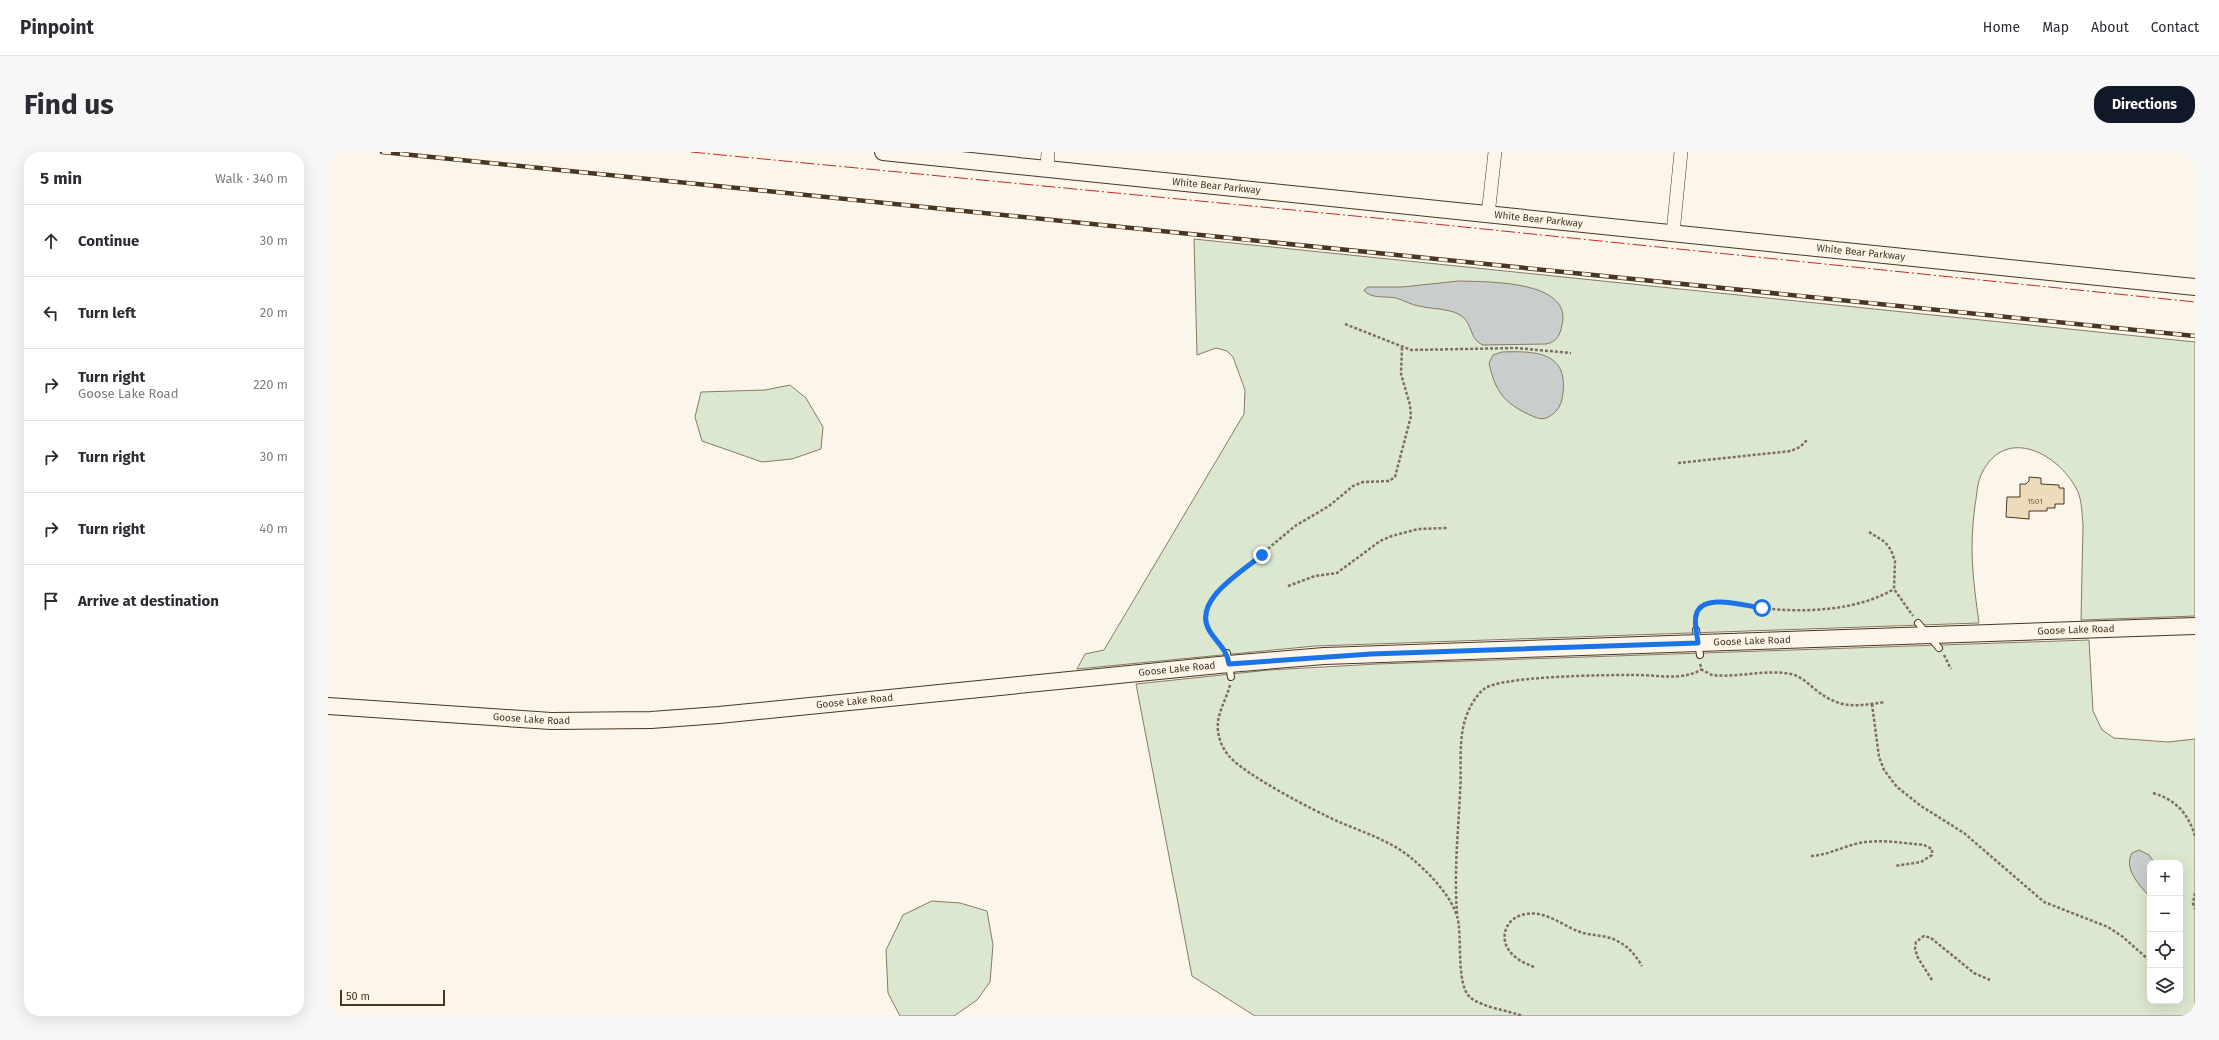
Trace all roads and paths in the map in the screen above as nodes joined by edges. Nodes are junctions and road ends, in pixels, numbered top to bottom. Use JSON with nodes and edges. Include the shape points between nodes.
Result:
{"nodes":[{"id":1,"x":883,"y":152,"type":"edge"},
{"id":2,"x":1048,"y":152,"type":"edge"},
{"id":3,"x":1495,"y":152,"type":"edge"},
{"id":4,"x":1681,"y":152,"type":"edge"},
{"id":5,"x":1047,"y":169,"type":"junction"},
{"id":6,"x":1488,"y":215,"type":"junction"},
{"id":7,"x":1673,"y":233,"type":"junction"},
{"id":8,"x":2195,"y":287,"type":"edge"},
{"id":9,"x":1345,"y":324,"type":"dead end"},
{"id":10,"x":1402,"y":348,"type":"junction"},
{"id":11,"x":1571,"y":353,"type":"dead end"},
{"id":12,"x":1807,"y":440,"type":"dead end"},
{"id":13,"x":1678,"y":463,"type":"dead end"},
{"id":14,"x":1447,"y":528,"type":"dead end"},
{"id":15,"x":1870,"y":532,"type":"dead end"},
{"id":16,"x":1288,"y":586,"type":"dead end"},
{"id":17,"x":1894,"y":589,"type":"junction"},
{"id":18,"x":2195,"y":626,"type":"edge"},
{"id":19,"x":1923,"y":629,"type":"junction"},
{"id":20,"x":1698,"y":642,"type":"junction"},
{"id":21,"x":1939,"y":648,"type":"joint"},
{"id":22,"x":1229,"y":665,"type":"junction"},
{"id":23,"x":1702,"y":669,"type":"junction"},
{"id":24,"x":1951,"y":669,"type":"dead end"},
{"id":25,"x":1885,"y":702,"type":"dead end"},
{"id":26,"x":1872,"y":704,"type":"junction"},
{"id":27,"x":328,"y":706,"type":"edge"},
{"id":28,"x":2153,"y":793,"type":"dead end"},
{"id":29,"x":2195,"y":836,"type":"edge"},
{"id":30,"x":1811,"y":856,"type":"dead end"},
{"id":31,"x":1895,"y":866,"type":"dead end"},
{"id":32,"x":2195,"y":893,"type":"edge"},
{"id":33,"x":2195,"y":909,"type":"edge"},
{"id":34,"x":1458,"y":918,"type":"junction"},
{"id":35,"x":2147,"y":959,"type":"edge"},
{"id":36,"x":1642,"y":966,"type":"dead end"},
{"id":37,"x":1534,"y":967,"type":"dead end"},
{"id":38,"x":1932,"y":980,"type":"dead end"},
{"id":39,"x":1990,"y":980,"type":"dead end"},
{"id":40,"x":1523,"y":1016,"type":"edge"}],
"edges":[{"from":1,"to":5,"type":"street","name":"White Bear Parkway"},
{"from":2,"to":5,"type":"street"},
{"from":3,"to":6,"type":"street"},
{"from":4,"to":7,"type":"street"},
{"from":5,"to":6,"type":"street","name":"White Bear Parkway"},
{"from":6,"to":7,"type":"street","name":"White Bear Parkway"},
{"from":7,"to":8,"type":"street","name":"White Bear Parkway"},
{"from":9,"to":10,"type":"path"},
{"from":10,"to":11,"type":"path","via":[[1416,351],[1526,349]]},
{"from":10,"to":22,"type":"path","via":[[1402,374],[1411,416],[1395,477],[1389,482],[1363,482],[1353,486],[1329,506],[1301,521],[1219,590],[1206,608],[1205,621]]},
{"from":12,"to":13,"type":"path","via":[[1791,451]]},
{"from":14,"to":16,"type":"path","via":[[1418,529],[1392,536],[1337,573],[1315,576]]},
{"from":15,"to":17,"type":"path","via":[[1885,542],[1894,556]]},
{"from":17,"to":19,"type":"path"},
{"from":17,"to":20,"type":"path","via":[[1865,602],[1829,608],[1773,609],[1708,602],[1697,611]]},
{"from":18,"to":19,"type":"street","name":"Goose Lake Road"},
{"from":19,"to":20,"type":"street","name":"Goose Lake Road"},
{"from":19,"to":21,"type":"lane"},
{"from":20,"to":22,"type":"street","name":"Goose Lake Road","via":[[1371,654]]},
{"from":20,"to":23,"type":"path"},
{"from":21,"to":24,"type":"path"},
{"from":22,"to":27,"type":"street","name":"Goose Lake Road","via":[[663,719],[545,720]]},
{"from":22,"to":34,"type":"path","via":[[1218,723],[1220,740],[1229,757],[1314,810],[1376,837],[1403,852],[1417,863],[1444,893]]},
{"from":23,"to":26,"type":"path","via":[[1714,676],[1791,674],[1839,704]]},
{"from":23,"to":34,"type":"path","via":[[1693,675],[1684,676],[1627,675],[1506,682],[1492,685],[1480,693],[1468,712],[1462,735],[1455,860]]},
{"from":25,"to":26,"type":"path"},
{"from":26,"to":35,"type":"path","via":[[1879,757],[1884,770],[1897,787],[1921,806],[1964,833],[2044,902],[2108,927]]},
{"from":28,"to":29,"type":"path","via":[[2178,804],[2187,816]]},
{"from":30,"to":31,"type":"path","via":[[1824,855],[1858,843],[1870,842],[1914,844],[1932,849],[1932,855],[1926,860]]},
{"from":32,"to":33,"type":"path"},
{"from":34,"to":40,"type":"path","via":[[1460,958],[1468,996]]},
{"from":36,"to":37,"type":"path","via":[[1630,950],[1617,940],[1581,932],[1542,915],[1525,914],[1510,921],[1505,929],[1504,940],[1512,955]]},
{"from":38,"to":39,"type":"path","via":[[1916,953],[1916,942],[1924,936],[1931,938],[1974,973]]}]}
